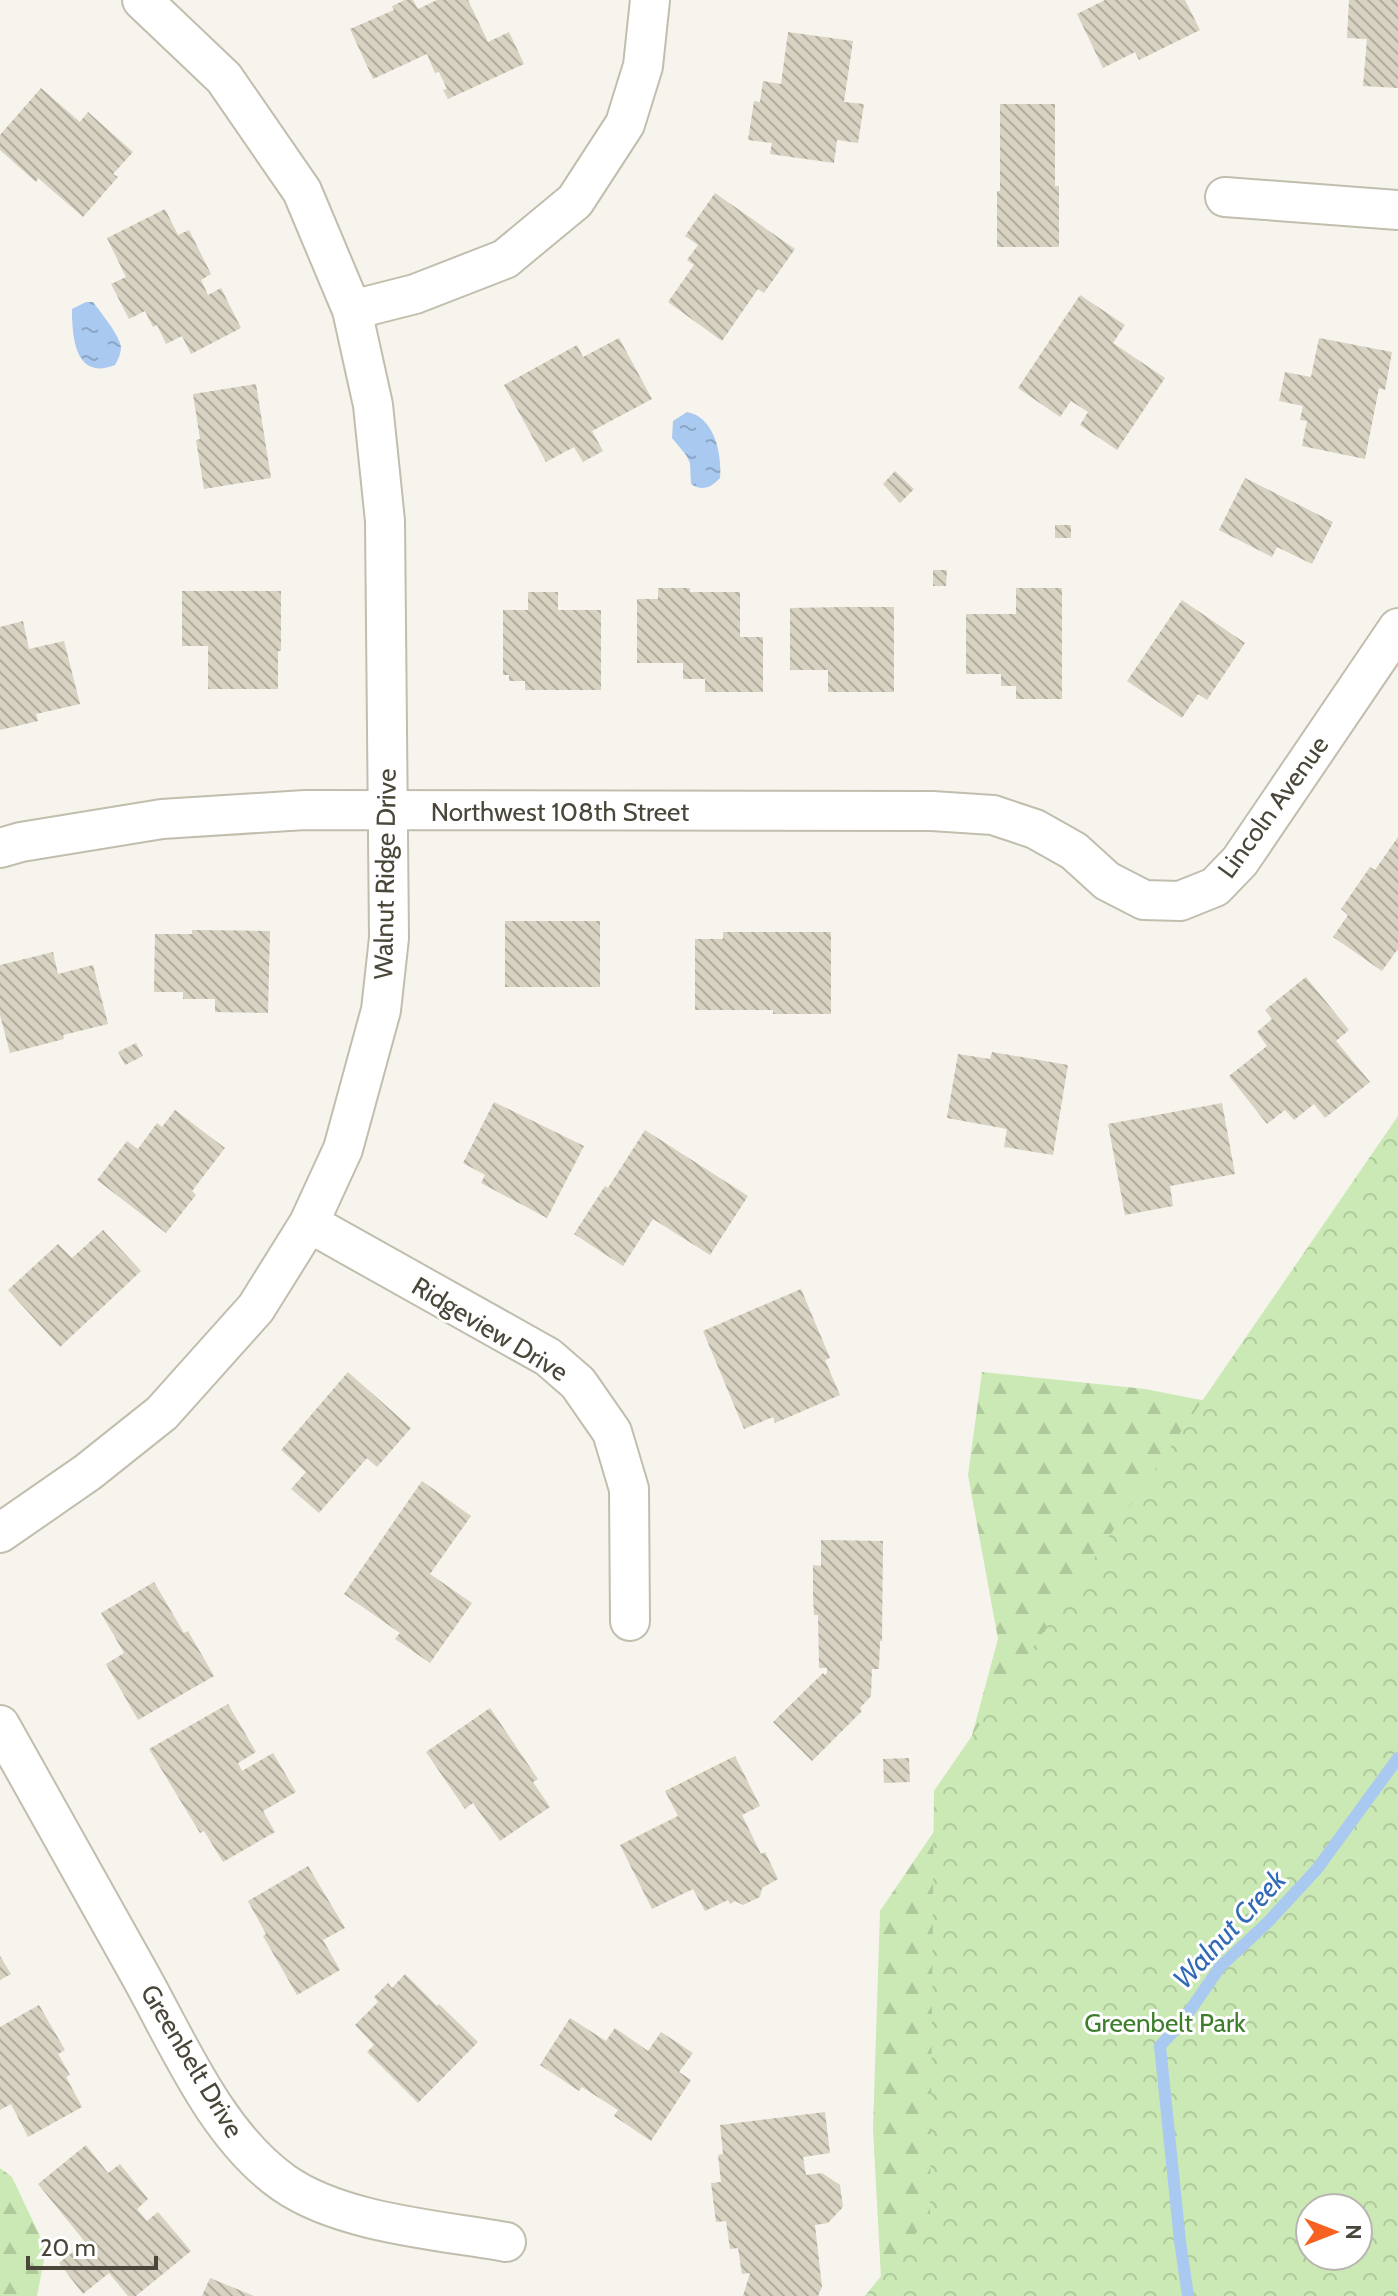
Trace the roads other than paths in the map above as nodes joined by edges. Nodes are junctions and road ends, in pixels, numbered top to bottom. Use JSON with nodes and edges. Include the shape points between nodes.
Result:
{"nodes":[{"id":1,"x":142,"y":0,"type":"edge"},
{"id":2,"x":650,"y":0,"type":"edge"},
{"id":3,"x":1225,"y":197,"type":"dead end"},
{"id":4,"x":1398,"y":210,"type":"edge"},
{"id":5,"x":352,"y":310,"type":"junction"},
{"id":6,"x":1398,"y":628,"type":"edge"},
{"id":7,"x":932,"y":811,"type":"joint"},
{"id":8,"x":388,"y":812,"type":"junction"},
{"id":9,"x":0,"y":848,"type":"edge"},
{"id":10,"x":309,"y":1223,"type":"junction"},
{"id":11,"x":0,"y":1533,"type":"edge"},
{"id":12,"x":630,"y":1621,"type":"dead end"},
{"id":13,"x":0,"y":1725,"type":"edge"},
{"id":14,"x":506,"y":2242,"type":"dead end"}],
"edges":[{"from":1,"to":5,"type":"street","name":"Walnut Ridge Drive","via":[[224,78],[302,191]]},
{"from":2,"to":5,"type":"street","via":[[643,66],[625,124],[575,201],[505,259],[415,294]]},
{"from":3,"to":4,"type":"street"},
{"from":5,"to":8,"type":"street","name":"Walnut Ridge Drive","via":[[373,405],[385,521]]},
{"from":6,"to":7,"type":"street","name":"Lincoln Avenue","via":[[1240,861],[1215,887],[1180,901],[1144,900],[1107,881],[1074,851],[1035,829],[993,815]]},
{"from":7,"to":8,"type":"street","name":"Northwest 108th Street"},
{"from":8,"to":9,"type":"street","name":"Northwest 108th Street","via":[[305,810],[162,819]]},
{"from":8,"to":10,"type":"street","name":"Walnut Ridge Drive","via":[[389,938],[381,1010],[343,1149]]},
{"from":10,"to":11,"type":"street","name":"Walnut Ridge Drive","via":[[256,1308],[162,1413]]},
{"from":10,"to":12,"type":"street","name":"Ridgeview Drive","via":[[548,1357],[578,1383],[612,1432],[629,1489]]},
{"from":13,"to":14,"type":"street","name":"Greenbelt Drive","via":[[208,2097],[249,2154],[286,2184],[328,2206]]}]}
